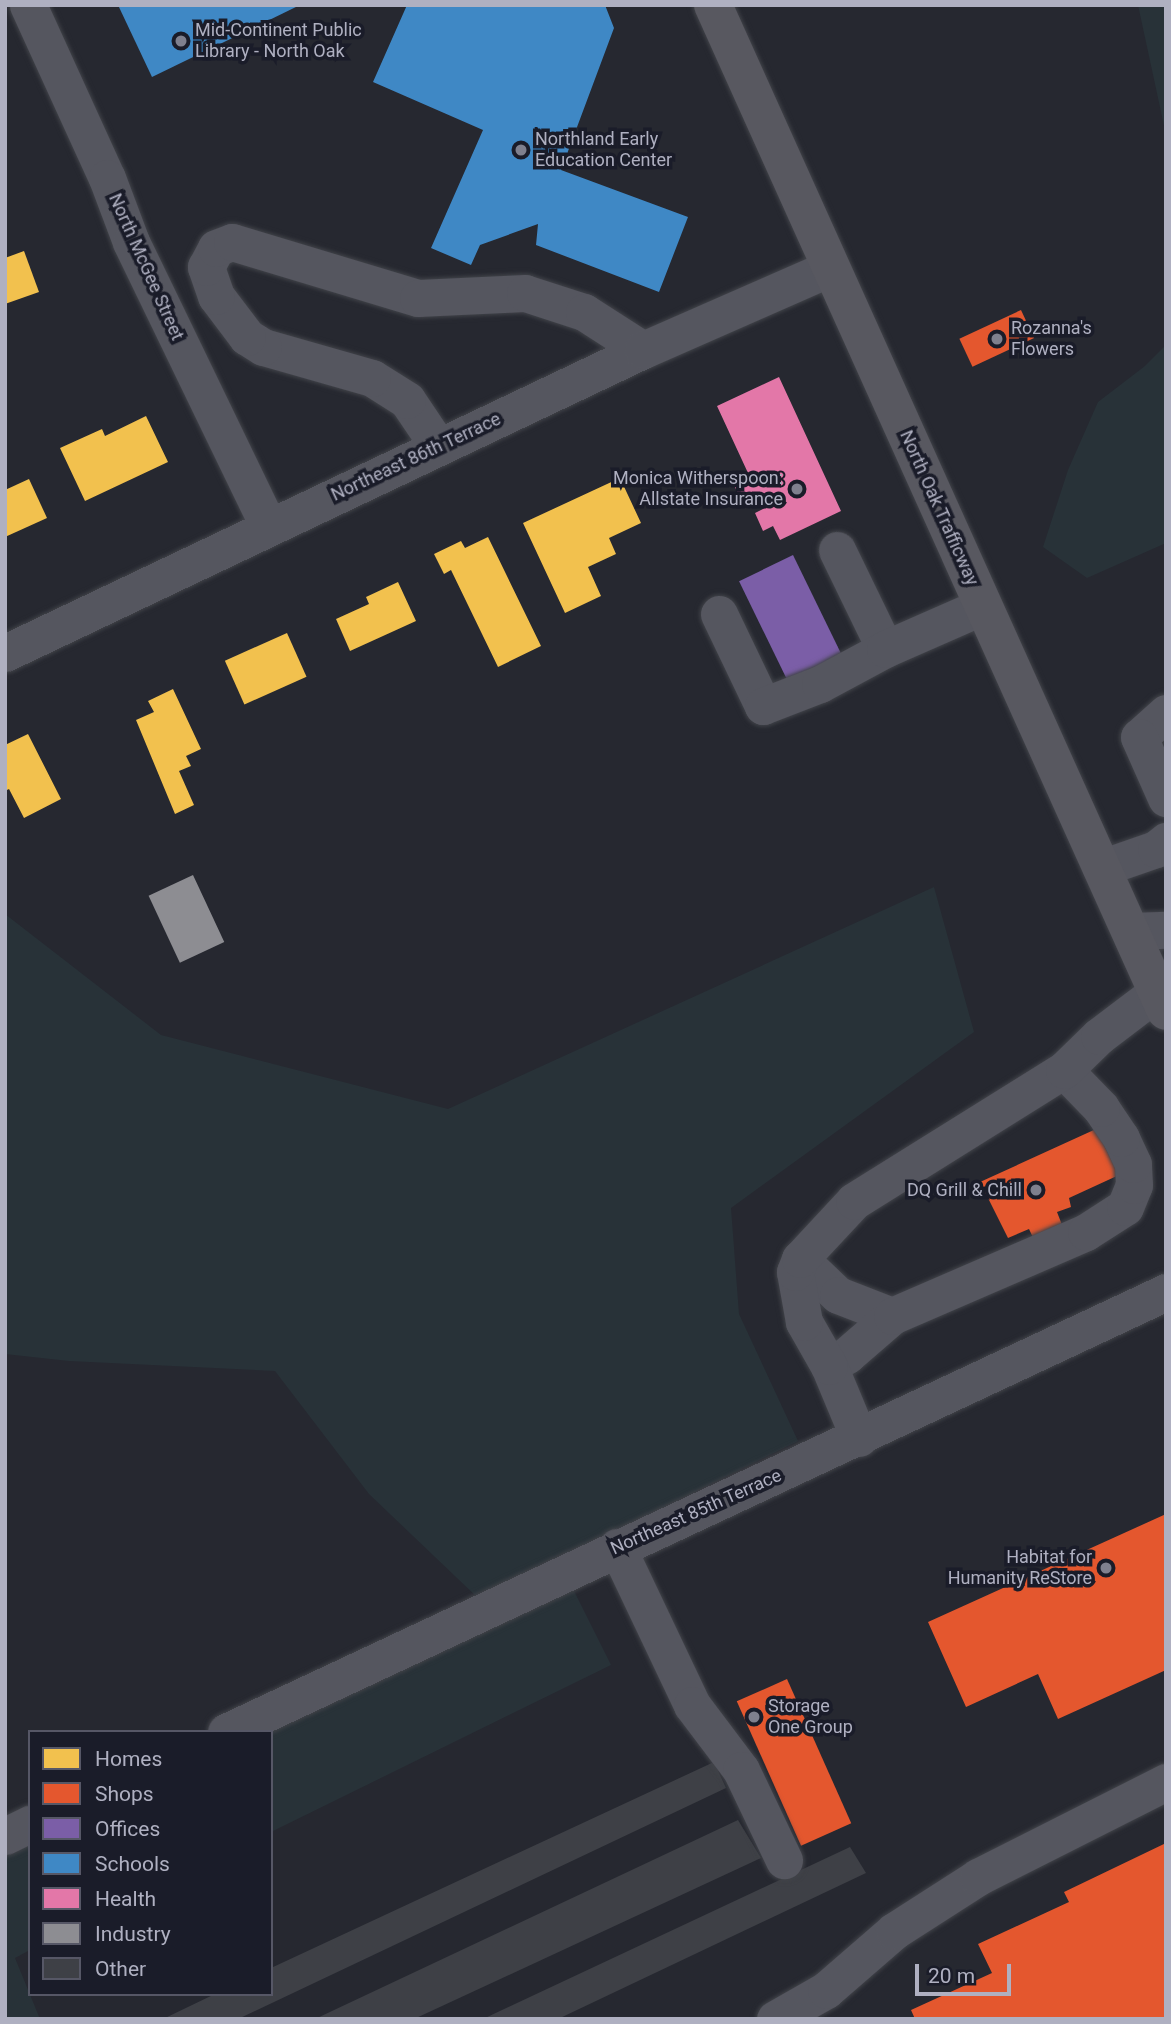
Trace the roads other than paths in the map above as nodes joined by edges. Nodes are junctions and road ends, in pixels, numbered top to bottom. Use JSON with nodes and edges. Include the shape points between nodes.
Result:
{"nodes":[{"id":1,"x":28,"y":5,"type":"edge"},
{"id":2,"x":713,"y":5,"type":"edge"},
{"id":3,"x":830,"y":268,"type":"junction"},
{"id":4,"x":643,"y":350,"type":"junction"},
{"id":5,"x":438,"y":446,"type":"junction"},
{"id":6,"x":268,"y":526,"type":"junction"},
{"id":7,"x":837,"y":550,"type":"dead end"},
{"id":8,"x":983,"y":606,"type":"junction"},
{"id":9,"x":719,"y":614,"type":"dead end"},
{"id":10,"x":885,"y":649,"type":"junction"},
{"id":11,"x":5,"y":653,"type":"edge"},
{"id":12,"x":1166,"y":713,"type":"edge"},
{"id":13,"x":1166,"y":798,"type":"edge"},
{"id":14,"x":1166,"y":841,"type":"edge"},
{"id":15,"x":1101,"y":868,"type":"junction"},
{"id":16,"x":1148,"y":930,"type":"edge"},
{"id":17,"x":1161,"y":1001,"type":"edge"},
{"id":18,"x":1064,"y":1070,"type":"junction"},
{"id":19,"x":800,"y":1259,"type":"junction"},
{"id":20,"x":1166,"y":1292,"type":"edge"},
{"id":21,"x":892,"y":1316,"type":"junction"},
{"id":22,"x":829,"y":1366,"type":"junction"},
{"id":23,"x":859,"y":1438,"type":"junction"},
{"id":24,"x":617,"y":1547,"type":"junction"},
{"id":25,"x":230,"y":1730,"type":"edge"},
{"id":26,"x":1166,"y":1782,"type":"edge"},
{"id":27,"x":28,"y":1825,"type":"edge"},
{"id":28,"x":5,"y":1836,"type":"edge"},
{"id":29,"x":784,"y":1860,"type":"dead end"},
{"id":30,"x":775,"y":2019,"type":"edge"}],
"edges":[{"from":1,"to":6,"type":"street","name":"North McGee Street","via":[[131,242]]},
{"from":2,"to":3,"type":"main road","name":"North Oak Trafficway"},
{"from":3,"to":4,"type":"street","name":"Northeast 86th Terrace"},
{"from":3,"to":8,"type":"main road","name":"North Oak Trafficway"},
{"from":4,"to":5,"type":"street","name":"Northeast 86th Terrace"},
{"from":4,"to":5,"type":"street","via":[[584,312],[525,293],[418,298],[232,242],[216,248],[206,267],[216,296],[247,337],[263,347],[373,378],[407,400]]},
{"from":5,"to":6,"type":"street","name":"Northeast 86th Terrace"},
{"from":6,"to":11,"type":"street","name":"Northeast 86th Terrace"},
{"from":7,"to":10,"type":"street"},
{"from":8,"to":10,"type":"street"},
{"from":8,"to":15,"type":"main road","name":"North Oak Trafficway"},
{"from":9,"to":10,"type":"street","via":[[763,706],[820,684]]},
{"from":12,"to":13,"type":"street","via":[[1139,737]]},
{"from":14,"to":15,"type":"street","via":[[1156,849]]},
{"from":15,"to":16,"type":"main road","name":"North Oak Trafficway"},
{"from":16,"to":17,"type":"main road","name":"North Oak Trafficway"},
{"from":17,"to":18,"type":"street","via":[[1099,1036]]},
{"from":18,"to":19,"type":"street","via":[[854,1201]]},
{"from":18,"to":21,"type":"street","via":[[1101,1108],[1133,1164],[1134,1185],[1125,1208],[1086,1232]]},
{"from":19,"to":21,"type":"street","via":[[838,1294]]},
{"from":19,"to":22,"type":"street","via":[[795,1272],[804,1322]]},
{"from":20,"to":23,"type":"street","name":"Northeast 85th Terrace"},
{"from":21,"to":22,"type":"street"},
{"from":22,"to":23,"type":"street"},
{"from":23,"to":24,"type":"street","name":"Northeast 85th Terrace"},
{"from":24,"to":25,"type":"street","name":"Northeast 85th Terrace"},
{"from":24,"to":29,"type":"street","via":[[692,1705],[741,1770]]},
{"from":26,"to":30,"type":"street","via":[[978,1877],[894,1930],[826,1990]]},
{"from":27,"to":28,"type":"street"}]}
